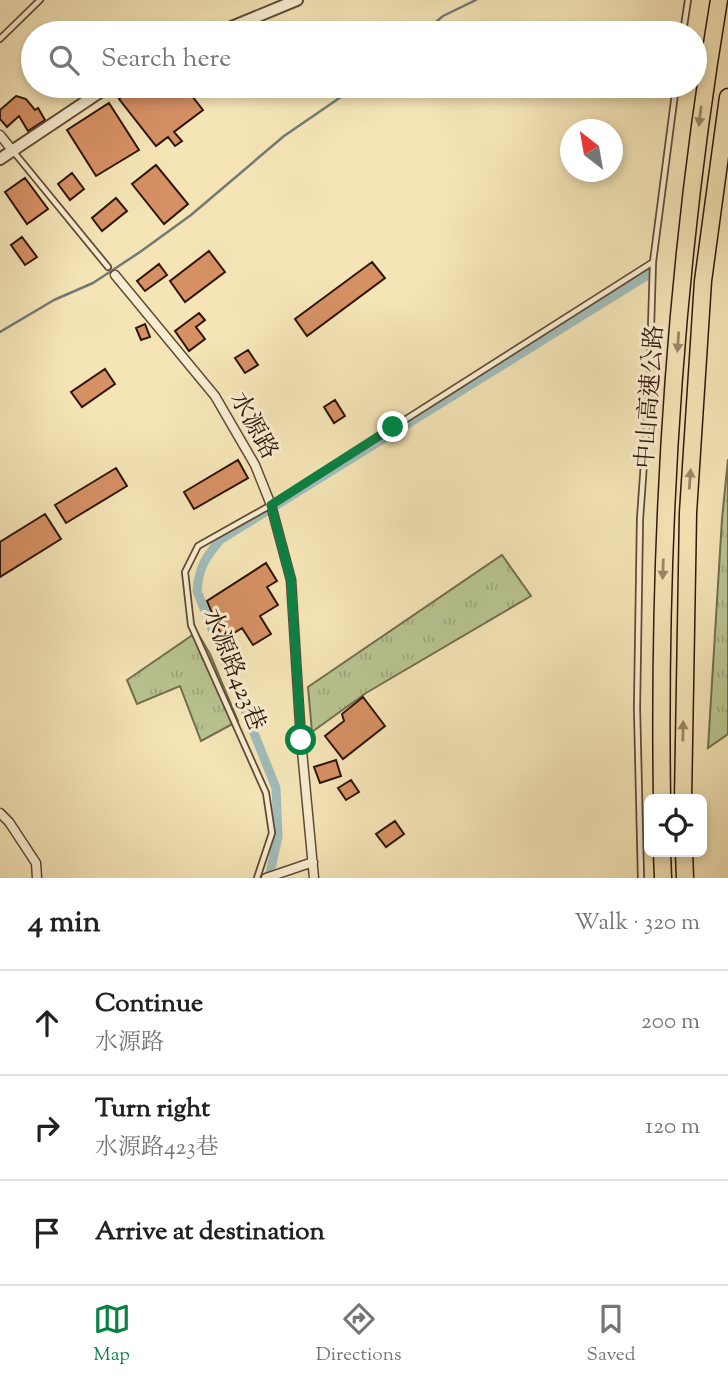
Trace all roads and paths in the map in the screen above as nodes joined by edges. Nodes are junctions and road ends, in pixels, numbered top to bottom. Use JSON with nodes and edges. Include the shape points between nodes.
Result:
{"nodes":[{"id":1,"x":40,"y":0,"type":"edge"},
{"id":2,"x":296,"y":0,"type":"edge"},
{"id":3,"x":688,"y":0,"type":"edge"},
{"id":4,"x":719,"y":0,"type":"edge"},
{"id":5,"x":246,"y":21,"type":"edge"},
{"id":6,"x":685,"y":21,"type":"edge"},
{"id":7,"x":0,"y":39,"type":"edge"},
{"id":8,"x":707,"y":71,"type":"edge"},
{"id":9,"x":728,"y":97,"type":"edge"},
{"id":10,"x":91,"y":98,"type":"edge"},
{"id":11,"x":674,"y":98,"type":"edge"},
{"id":12,"x":703,"y":98,"type":"edge"},
{"id":13,"x":0,"y":135,"type":"edge"},
{"id":14,"x":12,"y":150,"type":"junction"},
{"id":15,"x":0,"y":159,"type":"edge"},
{"id":16,"x":653,"y":262,"type":"junction"},
{"id":17,"x":108,"y":267,"type":"dead end"},
{"id":18,"x":115,"y":275,"type":"dead end"},
{"id":19,"x":271,"y":505,"type":"junction"},
{"id":20,"x":662,"y":794,"type":"edge"},
{"id":21,"x":683,"y":794,"type":"edge"},
{"id":22,"x":0,"y":813,"type":"edge"},
{"id":23,"x":662,"y":857,"type":"edge"},
{"id":24,"x":684,"y":857,"type":"edge"},
{"id":25,"x":313,"y":862,"type":"junction"},
{"id":26,"x":37,"y":878,"type":"edge"},
{"id":27,"x":257,"y":878,"type":"edge"},
{"id":28,"x":266,"y":878,"type":"edge"},
{"id":29,"x":314,"y":878,"type":"edge"},
{"id":30,"x":641,"y":878,"type":"edge"},
{"id":31,"x":663,"y":878,"type":"edge"},
{"id":32,"x":685,"y":878,"type":"edge"}],
"edges":[{"from":1,"to":7,"type":"lane"},
{"from":2,"to":5,"type":"street"},
{"from":3,"to":6,"type":"lane"},
{"from":4,"to":8,"type":"highway","name":"中山高速公路","one_way":true},
{"from":21,"to":9,"type":"highway","name":"中山高速公路","one_way":true,"via":[[691,472],[703,281]]},
{"from":10,"to":14,"type":"street"},
{"from":11,"to":16,"type":"lane"},
{"from":12,"to":20,"type":"highway","name":"中山高速公路","one_way":true,"via":[[682,286],[665,521],[660,639]]},
{"from":13,"to":14,"type":"street"},
{"from":14,"to":15,"type":"street"},
{"from":14,"to":17,"type":"lane"},
{"from":16,"to":19,"type":"lane","name":"水源路423巷"},
{"from":16,"to":30,"type":"lane","via":[[640,519],[637,708]]},
{"from":18,"to":19,"type":"street","name":"水源路","via":[[215,397],[255,465]]},
{"from":19,"to":25,"type":"street","name":"水源路","via":[[291,580]]},
{"from":19,"to":27,"type":"lane","name":"水源路423巷","via":[[198,546],[185,572],[191,625],[266,793],[272,833]]},
{"from":22,"to":26,"type":"street","via":[[36,863]]},
{"from":23,"to":31,"type":"highway"},
{"from":24,"to":32,"type":"highway"},
{"from":25,"to":28,"type":"street"},
{"from":25,"to":29,"type":"street","name":"水源路"}]}
